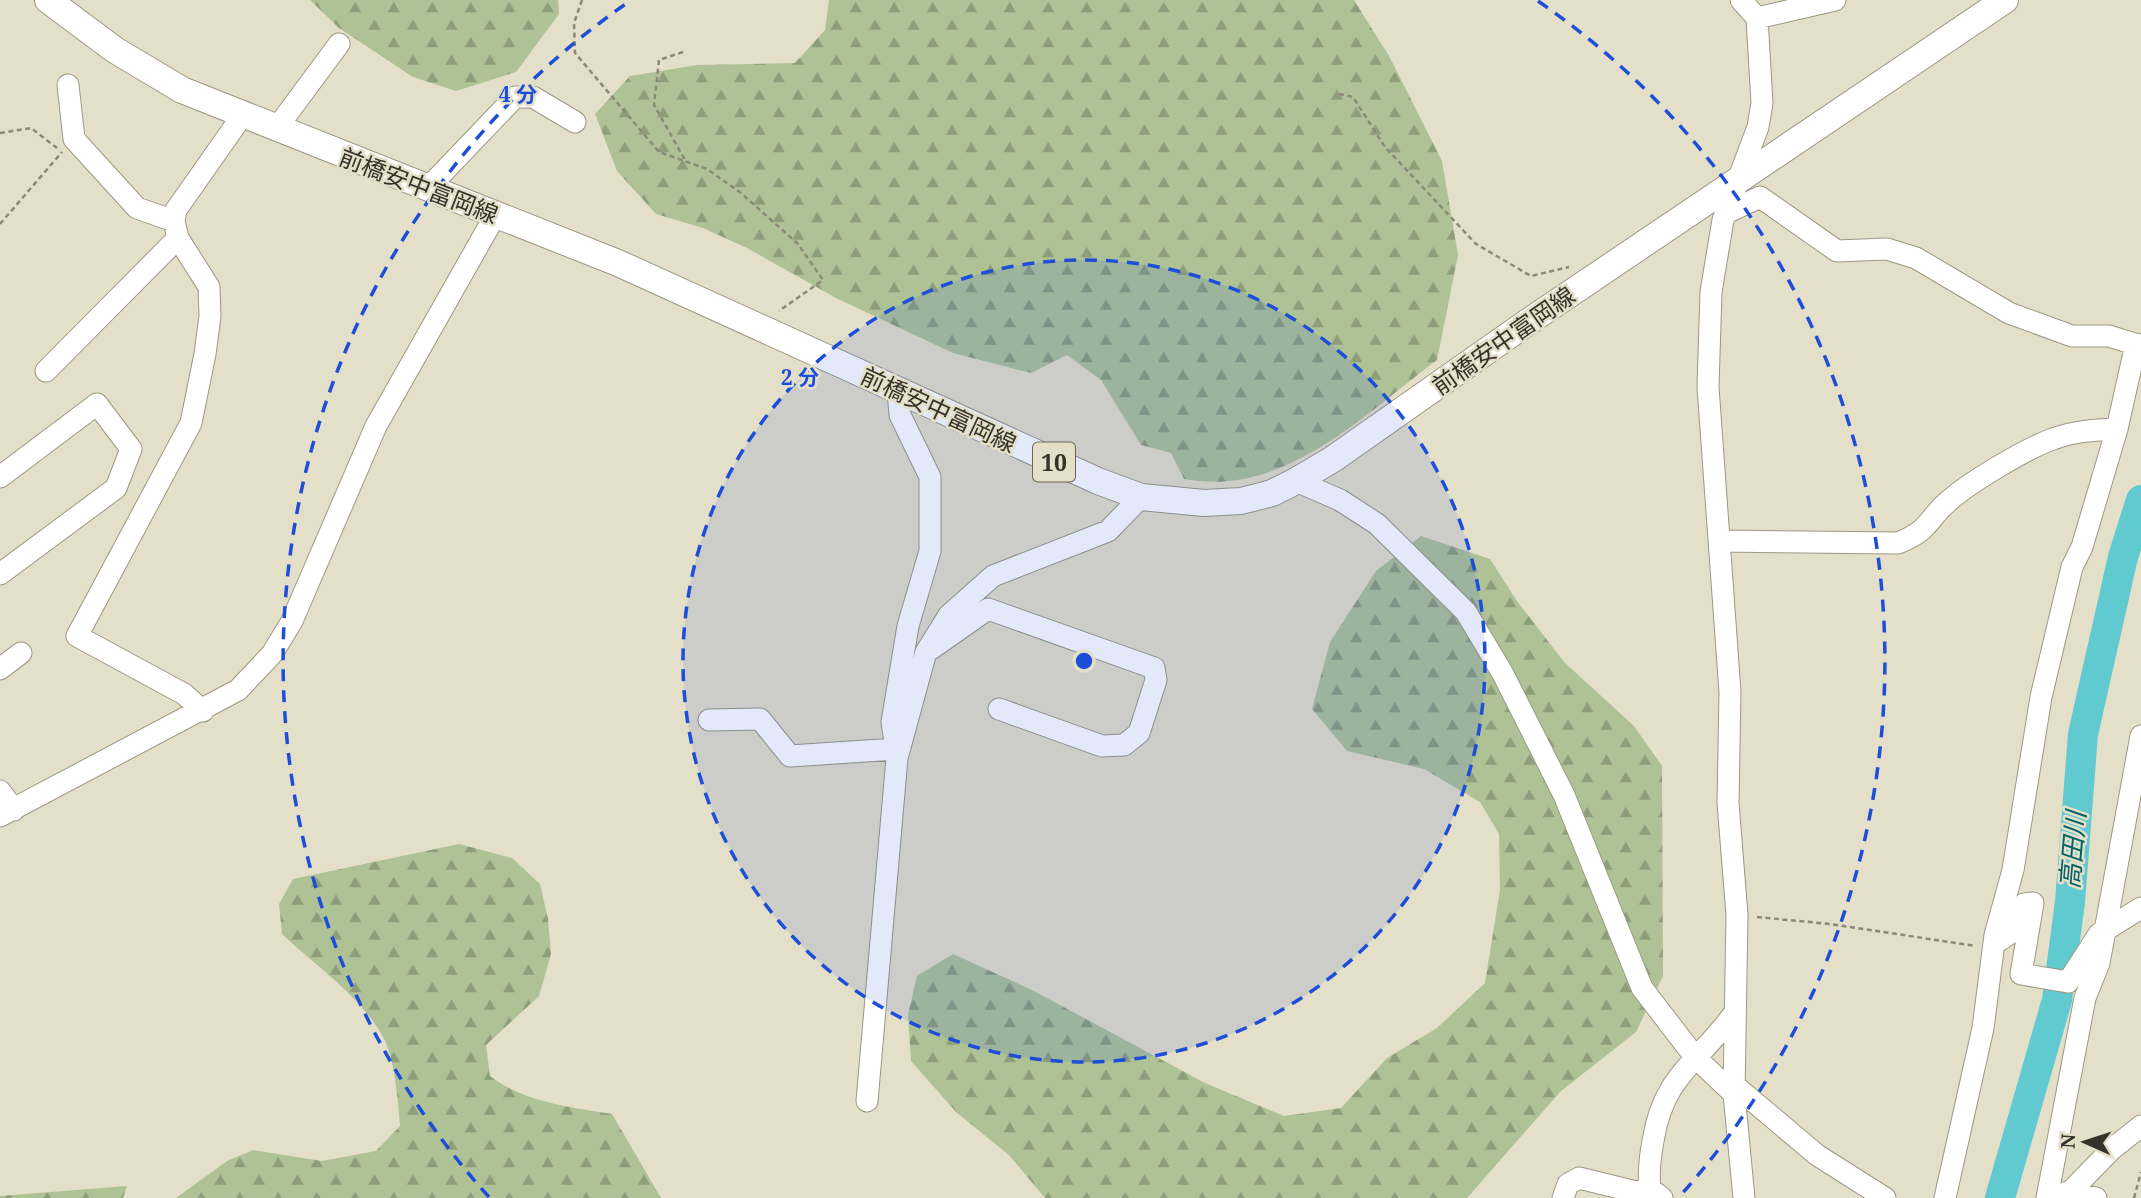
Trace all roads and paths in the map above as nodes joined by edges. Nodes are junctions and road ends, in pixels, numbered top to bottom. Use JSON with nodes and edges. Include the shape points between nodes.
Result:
{"nodes":[{"id":1,"x":48,"y":0,"type":"edge"},
{"id":2,"x":582,"y":0,"type":"edge"},
{"id":3,"x":1741,"y":0,"type":"edge"},
{"id":4,"x":1835,"y":0,"type":"edge"},
{"id":5,"x":2005,"y":0,"type":"edge"},
{"id":6,"x":1757,"y":18,"type":"junction"},
{"id":7,"x":339,"y":44,"type":"dead end"},
{"id":8,"x":683,"y":52,"type":"dead end"},
{"id":9,"x":68,"y":85,"type":"dead end"},
{"id":10,"x":1339,"y":94,"type":"dead end"},
{"id":11,"x":242,"y":116,"type":"junction"},
{"id":12,"x":575,"y":122,"type":"dead end"},
{"id":13,"x":276,"y":129,"type":"junction"},
{"id":14,"x":0,"y":133,"type":"edge"},
{"id":15,"x":68,"y":145,"type":"junction"},
{"id":16,"x":685,"y":161,"type":"junction"},
{"id":17,"x":1737,"y":180,"type":"junction"},
{"id":18,"x":428,"y":188,"type":"junction"},
{"id":19,"x":1726,"y":213,"type":"junction"},
{"id":20,"x":496,"y":214,"type":"junction"},
{"id":21,"x":0,"y":224,"type":"edge"},
{"id":22,"x":176,"y":230,"type":"junction"},
{"id":23,"x":1572,"y":266,"type":"dead end"},
{"id":24,"x":757,"y":326,"type":"junction"},
{"id":25,"x":2139,"y":345,"type":"edge"},
{"id":26,"x":46,"y":371,"type":"dead end"},
{"id":27,"x":898,"y":391,"type":"junction"},
{"id":28,"x":2117,"y":429,"type":"junction"},
{"id":29,"x":0,"y":477,"type":"edge"},
{"id":30,"x":1296,"y":481,"type":"junction"},
{"id":31,"x":1141,"y":497,"type":"junction"},
{"id":32,"x":1720,"y":541,"type":"junction"},
{"id":33,"x":0,"y":574,"type":"edge"},
{"id":34,"x":926,"y":652,"type":"junction"},
{"id":35,"x":21,"y":653,"type":"dead end"},
{"id":36,"x":0,"y":669,"type":"edge"},
{"id":37,"x":999,"y":709,"type":"dead end"},
{"id":38,"x":203,"y":711,"type":"junction"},
{"id":39,"x":709,"y":720,"type":"dead end"},
{"id":40,"x":2141,"y":736,"type":"edge"},
{"id":41,"x":896,"y":754,"type":"junction"},
{"id":42,"x":0,"y":791,"type":"edge"},
{"id":43,"x":7,"y":813,"type":"edge"},
{"id":44,"x":2141,"y":908,"type":"edge"},
{"id":45,"x":1737,"y":915,"type":"junction"},
{"id":46,"x":2103,"y":930,"type":"junction"},
{"id":47,"x":1993,"y":946,"type":"junction"},
{"id":48,"x":1735,"y":1012,"type":"junction"},
{"id":49,"x":1695,"y":1057,"type":"junction"},
{"id":50,"x":1734,"y":1090,"type":"junction"},
{"id":51,"x":867,"y":1101,"type":"dead end"},
{"id":52,"x":2141,"y":1126,"type":"edge"},
{"id":53,"x":2141,"y":1172,"type":"edge"},
{"id":54,"x":1656,"y":1193,"type":"edge"},
{"id":55,"x":2066,"y":1195,"type":"edge"},
{"id":56,"x":1563,"y":1198,"type":"edge"},
{"id":57,"x":1744,"y":1198,"type":"edge"},
{"id":58,"x":1885,"y":1198,"type":"edge"},
{"id":59,"x":1945,"y":1198,"type":"edge"},
{"id":60,"x":2047,"y":1198,"type":"edge"},
{"id":61,"x":2096,"y":1198,"type":"edge"},
{"id":62,"x":2134,"y":1198,"type":"edge"}],
"edges":[{"from":1,"to":11,"type":"main road","name":"前橋安中富岡線","number":"10","via":[[152,74]]},
{"from":2,"to":16,"type":"path","via":[[574,23],[575,53],[659,152]]},
{"from":3,"to":6,"type":"street"},
{"from":4,"to":6,"type":"street"},
{"from":5,"to":17,"type":"main road","name":"前橋安中富岡線","number":"10"},
{"from":6,"to":17,"type":"street","via":[[1762,103],[1758,127]]},
{"from":7,"to":13,"type":"street"},
{"from":8,"to":16,"type":"path","via":[[659,60],[654,105]]},
{"from":9,"to":15,"type":"street"},
{"from":10,"to":23,"type":"path","via":[[1353,97],[1385,147],[1476,244],[1531,276]]},
{"from":11,"to":13,"type":"main road","name":"前橋安中富岡線","number":"10"},
{"from":11,"to":22,"type":"street","via":[[176,210]]},
{"from":12,"to":18,"type":"street","via":[[533,97],[514,97]]},
{"from":13,"to":18,"type":"main road","name":"前橋安中富岡線","number":"10"},
{"from":14,"to":15,"type":"path","via":[[30,128]]},
{"from":15,"to":21,"type":"path"},
{"from":15,"to":22,"type":"street","via":[[137,208]]},
{"from":16,"to":24,"type":"path","via":[[707,169],[741,193],[798,244],[823,280]]},
{"from":17,"to":19,"type":"street"},
{"from":17,"to":30,"type":"main road","name":"前橋安中富岡線","number":"10"},
{"from":18,"to":20,"type":"main road","name":"前橋安中富岡線","number":"10"},
{"from":19,"to":25,"type":"street","via":[[1760,197],[1837,251],[1887,249],[1916,258],[2009,313],[2072,336],[2109,336]]},
{"from":19,"to":32,"type":"street","via":[[1711,292],[1708,387]]},
{"from":20,"to":24,"type":"main road","name":"前橋安中富岡線","number":"10"},
{"from":20,"to":38,"type":"street","via":[[376,426],[292,621],[272,654],[238,690]]},
{"from":22,"to":26,"type":"street"},
{"from":22,"to":38,"type":"street","via":[[209,287],[205,354],[191,423],[77,636],[184,694]]},
{"from":24,"to":27,"type":"main road","name":"前橋安中富岡線","number":"10"},
{"from":25,"to":28,"type":"street"},
{"from":27,"to":31,"type":"main road","name":"前橋安中富岡線","number":"10"},
{"from":27,"to":41,"type":"street","via":[[900,415],[930,477],[930,551],[908,626],[892,722]]},
{"from":28,"to":32,"type":"street","via":[[2082,430],[2050,439],[1966,487],[1948,500],[1922,534],[1898,542]]},
{"from":28,"to":47,"type":"street","via":[[2072,567],[2041,697],[2013,870]]},
{"from":29,"to":33,"type":"street","via":[[97,404],[131,449],[116,488]]},
{"from":30,"to":31,"type":"main road","name":"前橋安中富岡線","number":"10","via":[[1241,501]]},
{"from":30,"to":49,"type":"street","via":[[1340,500],[1377,524],[1466,612],[1564,795],[1642,988]]},
{"from":31,"to":34,"type":"street","via":[[1108,531],[993,576],[948,615]]},
{"from":32,"to":45,"type":"street","via":[[1730,692],[1728,803]]},
{"from":34,"to":37,"type":"street","via":[[988,610],[1154,668],[1156,680],[1139,733],[1124,745],[1102,746]]},
{"from":34,"to":41,"type":"street"},
{"from":35,"to":36,"type":"street"},
{"from":38,"to":43,"type":"street"},
{"from":39,"to":41,"type":"street","via":[[760,719],[790,756]]},
{"from":40,"to":46,"type":"street"},
{"from":41,"to":51,"type":"street"},
{"from":42,"to":43,"type":"street"},
{"from":44,"to":46,"type":"street"},
{"from":45,"to":47,"type":"path"},
{"from":45,"to":48,"type":"street"},
{"from":46,"to":47,"type":"street","via":[[2068,982],[2021,974],[2033,903],[2024,904],[2009,934]]},
{"from":46,"to":60,"type":"street","via":[[2099,963],[2085,998]]},
{"from":47,"to":59,"type":"street","via":[[1983,1028]]},
{"from":48,"to":49,"type":"street"},
{"from":48,"to":50,"type":"street"},
{"from":49,"to":50,"type":"street"},
{"from":49,"to":54,"type":"street","via":[[1666,1093],[1657,1115],[1648,1171]]},
{"from":50,"to":57,"type":"street"},
{"from":50,"to":58,"type":"street","via":[[1817,1155]]},
{"from":52,"to":55,"type":"street"},
{"from":53,"to":62,"type":"path"},
{"from":54,"to":56,"type":"street","via":[[1579,1178],[1568,1184]]},
{"from":55,"to":61,"type":"street"}]}
